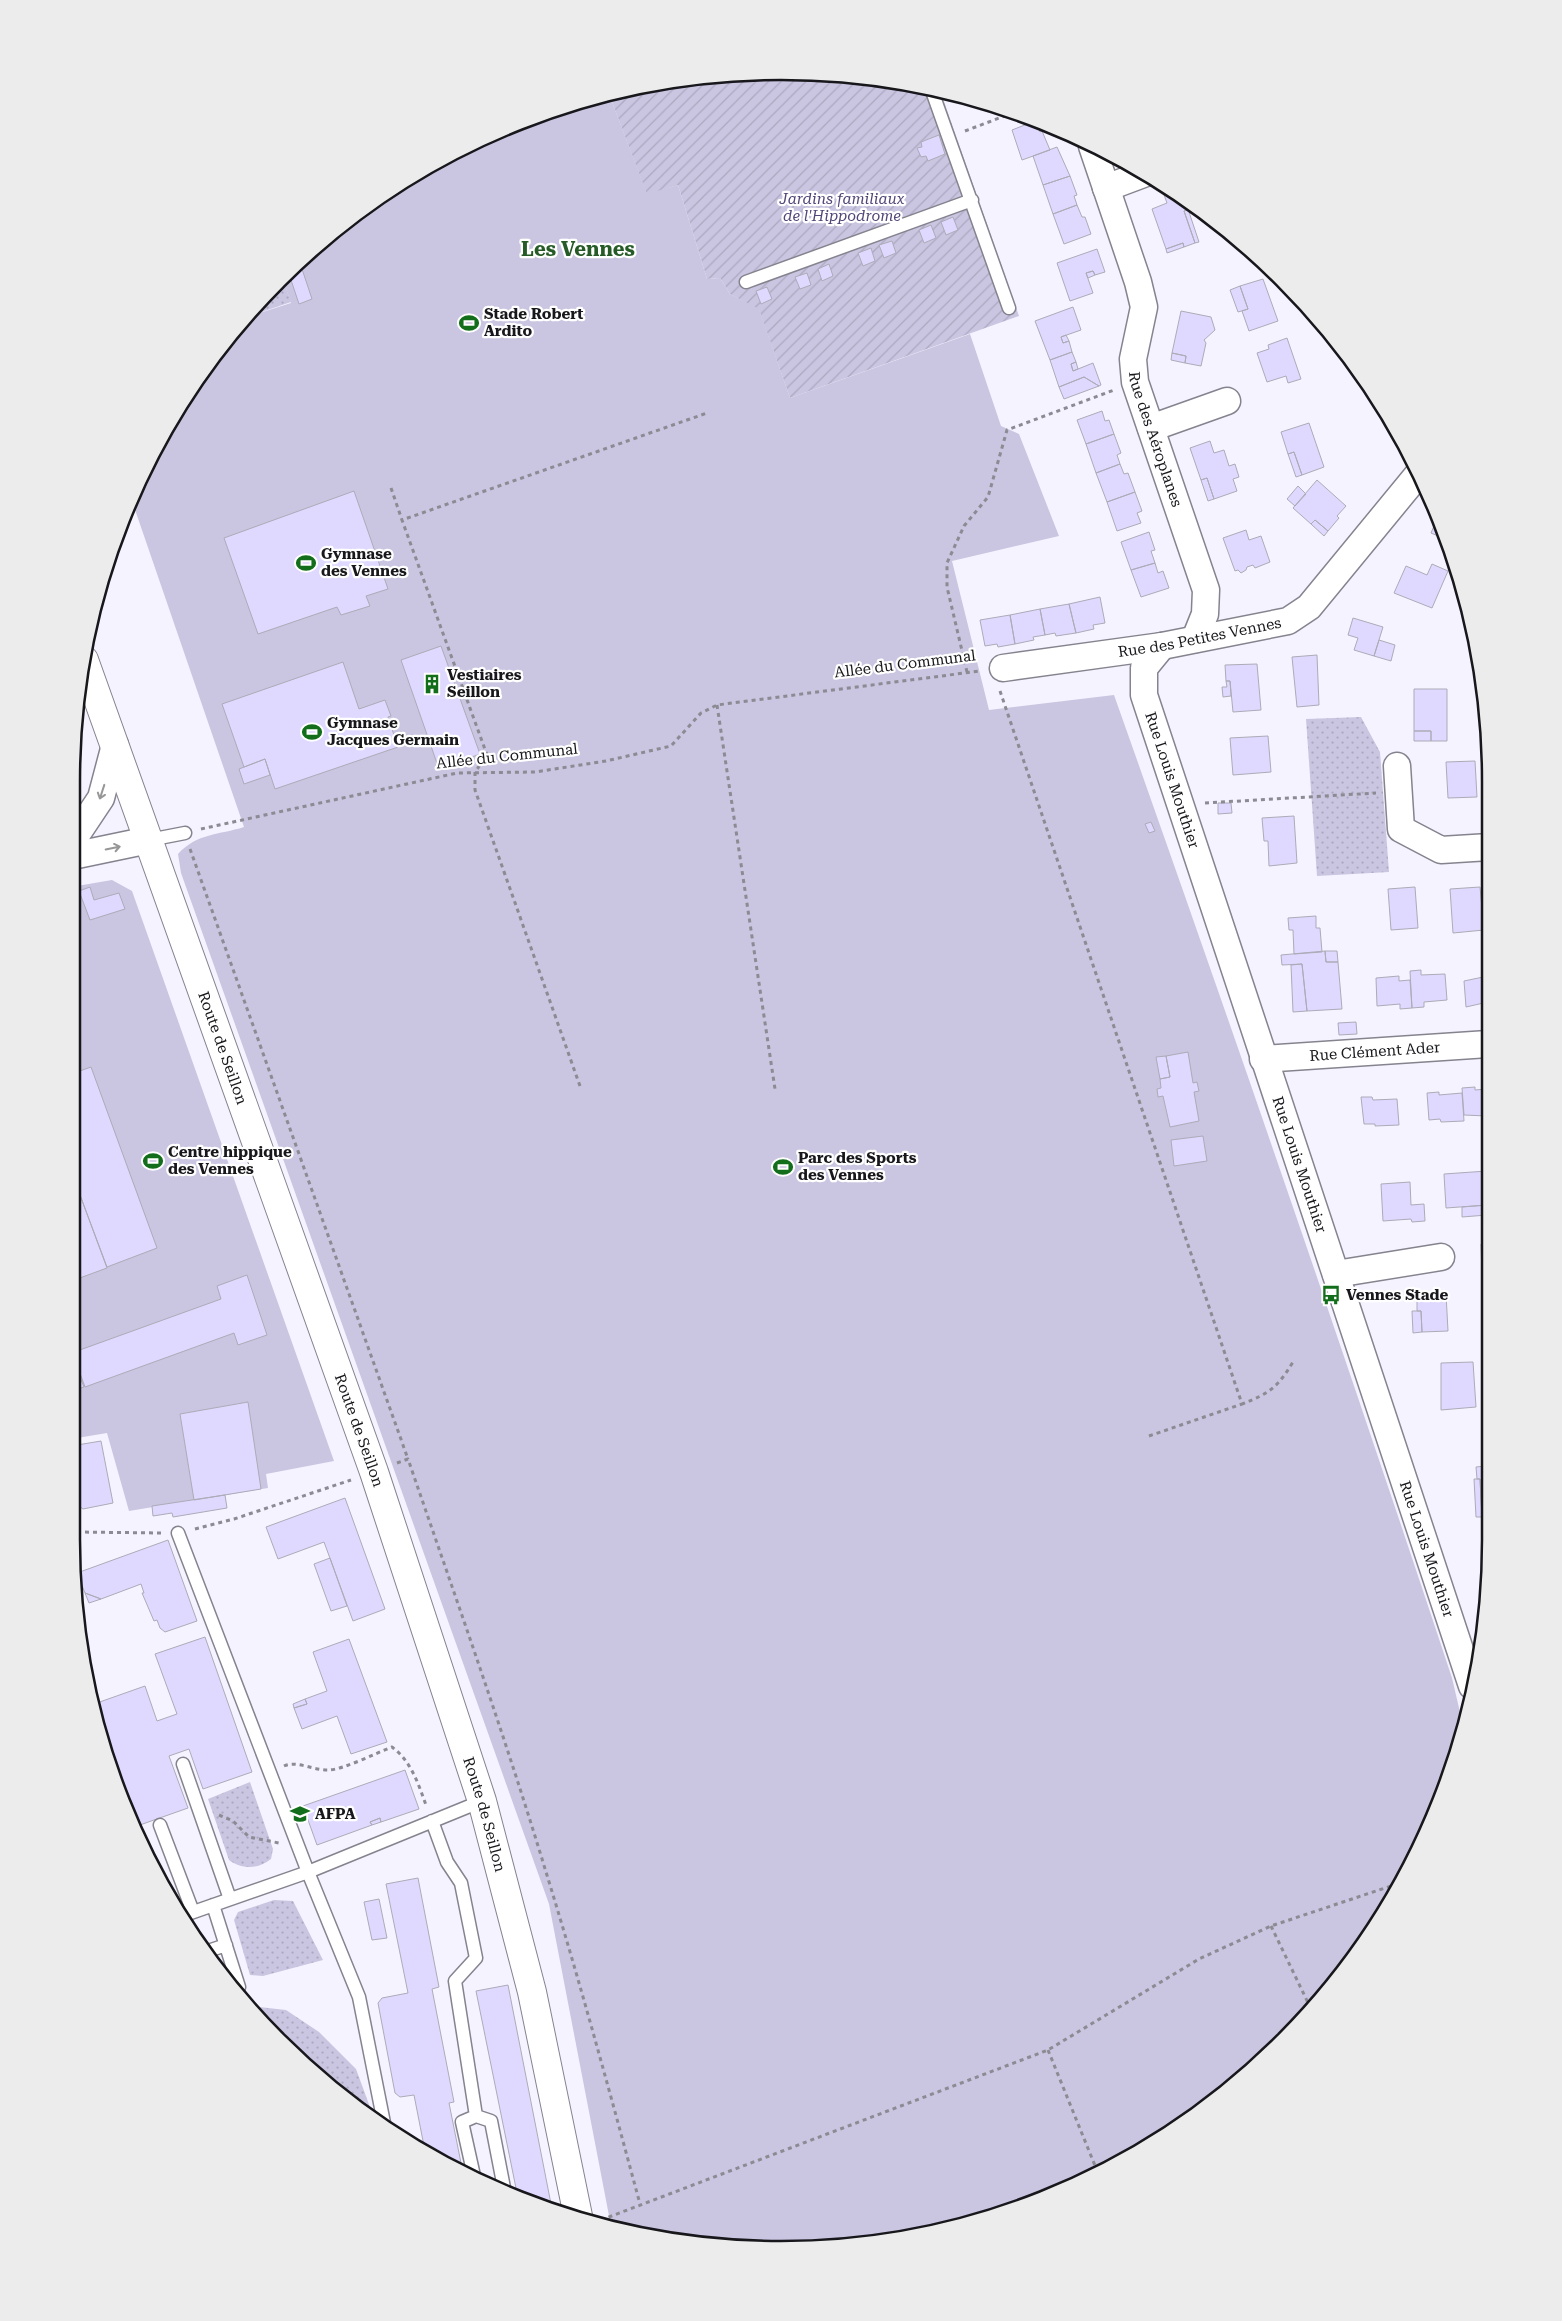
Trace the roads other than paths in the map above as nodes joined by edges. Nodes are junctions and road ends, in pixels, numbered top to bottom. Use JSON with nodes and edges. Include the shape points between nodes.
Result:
{"nodes":[{"id":1,"x":934,"y":97,"type":"edge"},
{"id":2,"x":1104,"y":159,"type":"edge"},
{"id":3,"x":1118,"y":167,"type":"edge"},
{"id":4,"x":1125,"y":181,"type":"edge"},
{"id":5,"x":972,"y":200,"type":"junction"},
{"id":6,"x":746,"y":282,"type":"dead end"},
{"id":7,"x":1009,"y":308,"type":"dead end"},
{"id":8,"x":1227,"y":400,"type":"dead end"},
{"id":9,"x":1151,"y":428,"type":"junction"},
{"id":10,"x":1414,"y":479,"type":"edge"},
{"id":11,"x":1195,"y":639,"type":"junction"},
{"id":12,"x":1162,"y":646,"type":"junction"},
{"id":13,"x":998,"y":669,"type":"road end"},
{"id":14,"x":89,"y":673,"type":"edge"},
{"id":15,"x":114,"y":745,"type":"junction"},
{"id":16,"x":1398,"y":779,"type":"road end"},
{"id":17,"x":80,"y":830,"type":"edge"},
{"id":18,"x":185,"y":833,"type":"road end"},
{"id":19,"x":149,"y":840,"type":"junction"},
{"id":20,"x":1482,"y":847,"type":"edge"},
{"id":21,"x":80,"y":854,"type":"edge"},
{"id":22,"x":1482,"y":1044,"type":"edge"},
{"id":23,"x":1263,"y":1059,"type":"junction"},
{"id":24,"x":1441,"y":1257,"type":"dead end"},
{"id":25,"x":1336,"y":1274,"type":"junction"},
{"id":26,"x":178,"y":1533,"type":"road end"},
{"id":27,"x":1469,"y":1677,"type":"edge"},
{"id":28,"x":183,"y":1764,"type":"dead end"},
{"id":29,"x":482,"y":1801,"type":"junction"},
{"id":30,"x":432,"y":1821,"type":"junction"},
{"id":31,"x":160,"y":1825,"type":"dead end"},
{"id":32,"x":308,"y":1872,"type":"junction"},
{"id":33,"x":230,"y":1899,"type":"junction"},
{"id":34,"x":213,"y":1905,"type":"junction"},
{"id":35,"x":185,"y":1908,"type":"edge"},
{"id":36,"x":188,"y":1913,"type":"edge"},
{"id":37,"x":226,"y":1945,"type":"junction"},
{"id":38,"x":213,"y":1949,"type":"edge"},
{"id":39,"x":237,"y":1982,"type":"edge"},
{"id":40,"x":383,"y":2116,"type":"edge"},
{"id":41,"x":476,"y":2116,"type":"junction"},
{"id":42,"x":473,"y":2170,"type":"edge"},
{"id":43,"x":503,"y":2184,"type":"edge"},
{"id":44,"x":577,"y":2210,"type":"edge"}],
"edges":[{"from":1,"to":5,"type":"lane"},
{"from":2,"to":4,"type":"street","name":"Rue des Aéroplanes"},
{"from":3,"to":4,"type":"street","name":"Rue des Aéroplanes"},
{"from":4,"to":9,"type":"street","name":"Rue des Aéroplanes","via":[[1122,237],[1144,307],[1133,358],[1135,382]]},
{"from":5,"to":6,"type":"lane"},
{"from":5,"to":7,"type":"lane"},
{"from":8,"to":9,"type":"street"},
{"from":9,"to":11,"type":"street","name":"Rue des Aéroplanes","via":[[1206,590],[1205,614]]},
{"from":10,"to":11,"type":"street","name":"Rue des Petites Vennes","via":[[1309,607],[1288,620]]},
{"from":11,"to":12,"type":"street","name":"Rue des Petites Vennes"},
{"from":12,"to":13,"type":"street","name":"Rue des Petites Vennes"},
{"from":12,"to":23,"type":"street","name":"Rue Louis Mouthier","via":[[1144,668],[1144,695]]},
{"from":14,"to":15,"type":"street","name":"Route de Seillon"},
{"from":15,"to":17,"type":"street","one_way":true,"via":[[101,798]]},
{"from":15,"to":19,"type":"street","name":"Route de Seillon"},
{"from":16,"to":20,"type":"street","via":[[1401,830],[1441,850]]},
{"from":18,"to":19,"type":"lane"},
{"from":21,"to":19,"type":"street","one_way":true},
{"from":19,"to":29,"type":"street","name":"Route de Seillon","via":[[374,1472]]},
{"from":22,"to":23,"type":"street","name":"Rue Clément Ader"},
{"from":23,"to":25,"type":"street","name":"Rue Louis Mouthier"},
{"from":24,"to":25,"type":"street"},
{"from":25,"to":27,"type":"street","name":"Rue Louis Mouthier"},
{"from":26,"to":32,"type":"lane"},
{"from":28,"to":33,"type":"lane"},
{"from":29,"to":30,"type":"lane"},
{"from":29,"to":44,"type":"street","name":"Route de Seillon","via":[[532,1992]]},
{"from":30,"to":32,"type":"lane"},
{"from":30,"to":41,"type":"lane","via":[[447,1862],[461,1883],[476,1958],[455,1981]]},
{"from":31,"to":35,"type":"lane"},
{"from":32,"to":33,"type":"lane"},
{"from":32,"to":40,"type":"lane","via":[[359,1997]]},
{"from":33,"to":34,"type":"lane"},
{"from":34,"to":36,"type":"lane"},
{"from":34,"to":37,"type":"lane"},
{"from":37,"to":38,"type":"lane"},
{"from":37,"to":39,"type":"lane"},
{"from":41,"to":42,"type":"lane","via":[[462,2122]]},
{"from":41,"to":43,"type":"lane","via":[[491,2121]]}]}
